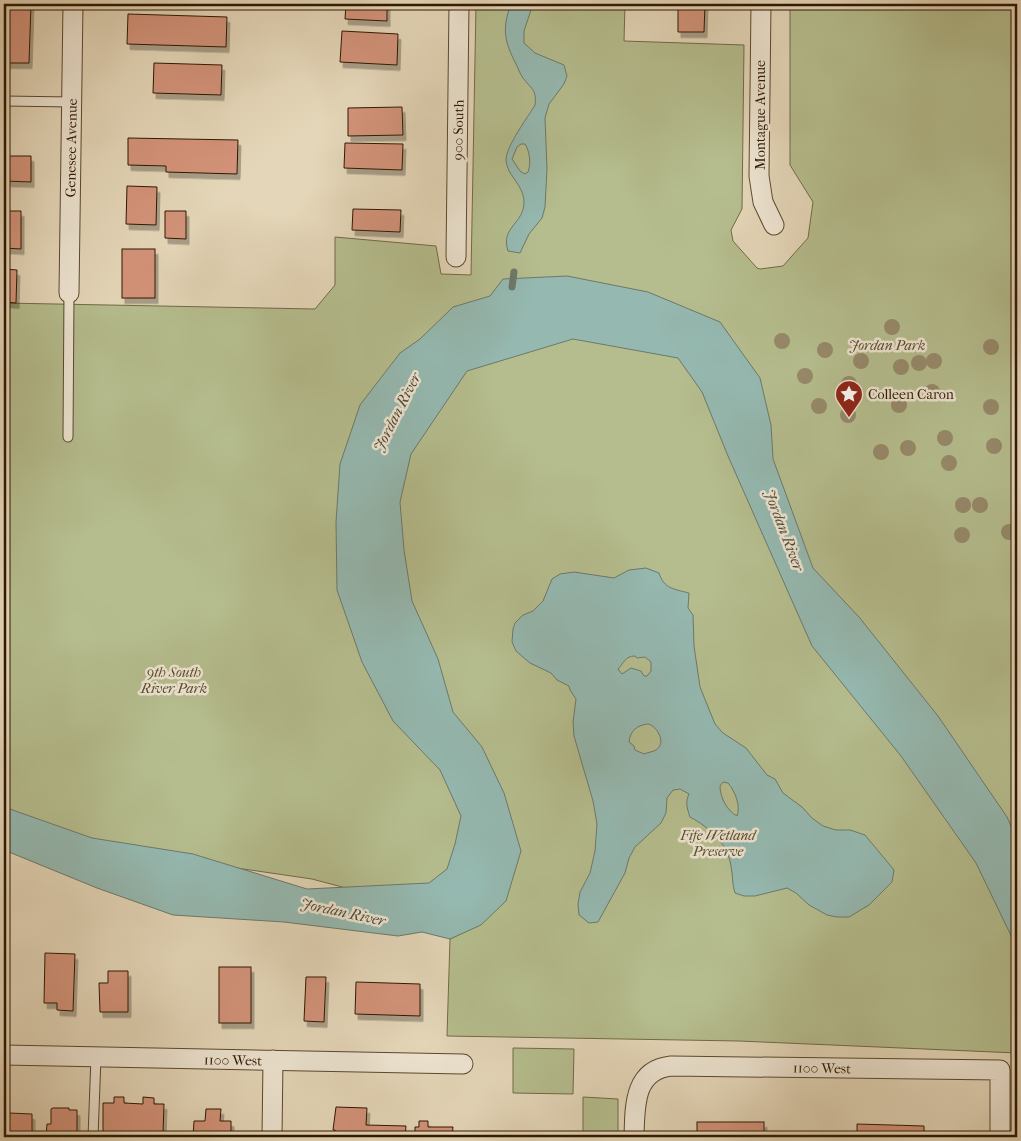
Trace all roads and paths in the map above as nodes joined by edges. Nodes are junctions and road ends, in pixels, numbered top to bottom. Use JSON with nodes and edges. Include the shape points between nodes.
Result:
{"nodes":[{"id":1,"x":73,"y":4,"type":"edge"},
{"id":2,"x":459,"y":4,"type":"edge"},
{"id":3,"x":761,"y":4,"type":"edge"},
{"id":4,"x":4,"y":101,"type":"edge"},
{"id":5,"x":72,"y":102,"type":"junction"},
{"id":6,"x":774,"y":225,"type":"dead end"},
{"id":7,"x":456,"y":257,"type":"dead end"},
{"id":8,"x":69,"y":293,"type":"joint"},
{"id":9,"x":68,"y":437,"type":"dead end"},
{"id":10,"x":4,"y":1055,"type":"edge"},
{"id":11,"x":96,"y":1057,"type":"junction"},
{"id":12,"x":273,"y":1060,"type":"junction"},
{"id":13,"x":463,"y":1064,"type":"dead end"},
{"id":14,"x":93,"y":1137,"type":"edge"},
{"id":15,"x":272,"y":1137,"type":"edge"},
{"id":16,"x":634,"y":1137,"type":"edge"},
{"id":17,"x":1000,"y":1137,"type":"edge"}],
"edges":[{"from":1,"to":5,"type":"street","name":"Genesee Avenue"},
{"from":2,"to":7,"type":"street","name":"900 South"},
{"from":3,"to":6,"type":"street","name":"Montague Avenue","via":[[759,176],[763,202]]},
{"from":4,"to":5,"type":"lane"},
{"from":5,"to":8,"type":"street","name":"Genesee Avenue"},
{"from":8,"to":9,"type":"lane"},
{"from":10,"to":11,"type":"street","name":"1100 West"},
{"from":11,"to":12,"type":"street","name":"1100 West"},
{"from":11,"to":14,"type":"lane"},
{"from":12,"to":13,"type":"street","name":"1100 West"},
{"from":12,"to":15,"type":"street"},
{"from":16,"to":17,"type":"street","name":"1100 West","via":[[638,1092],[650,1072],[670,1066],[1000,1070]]}]}
